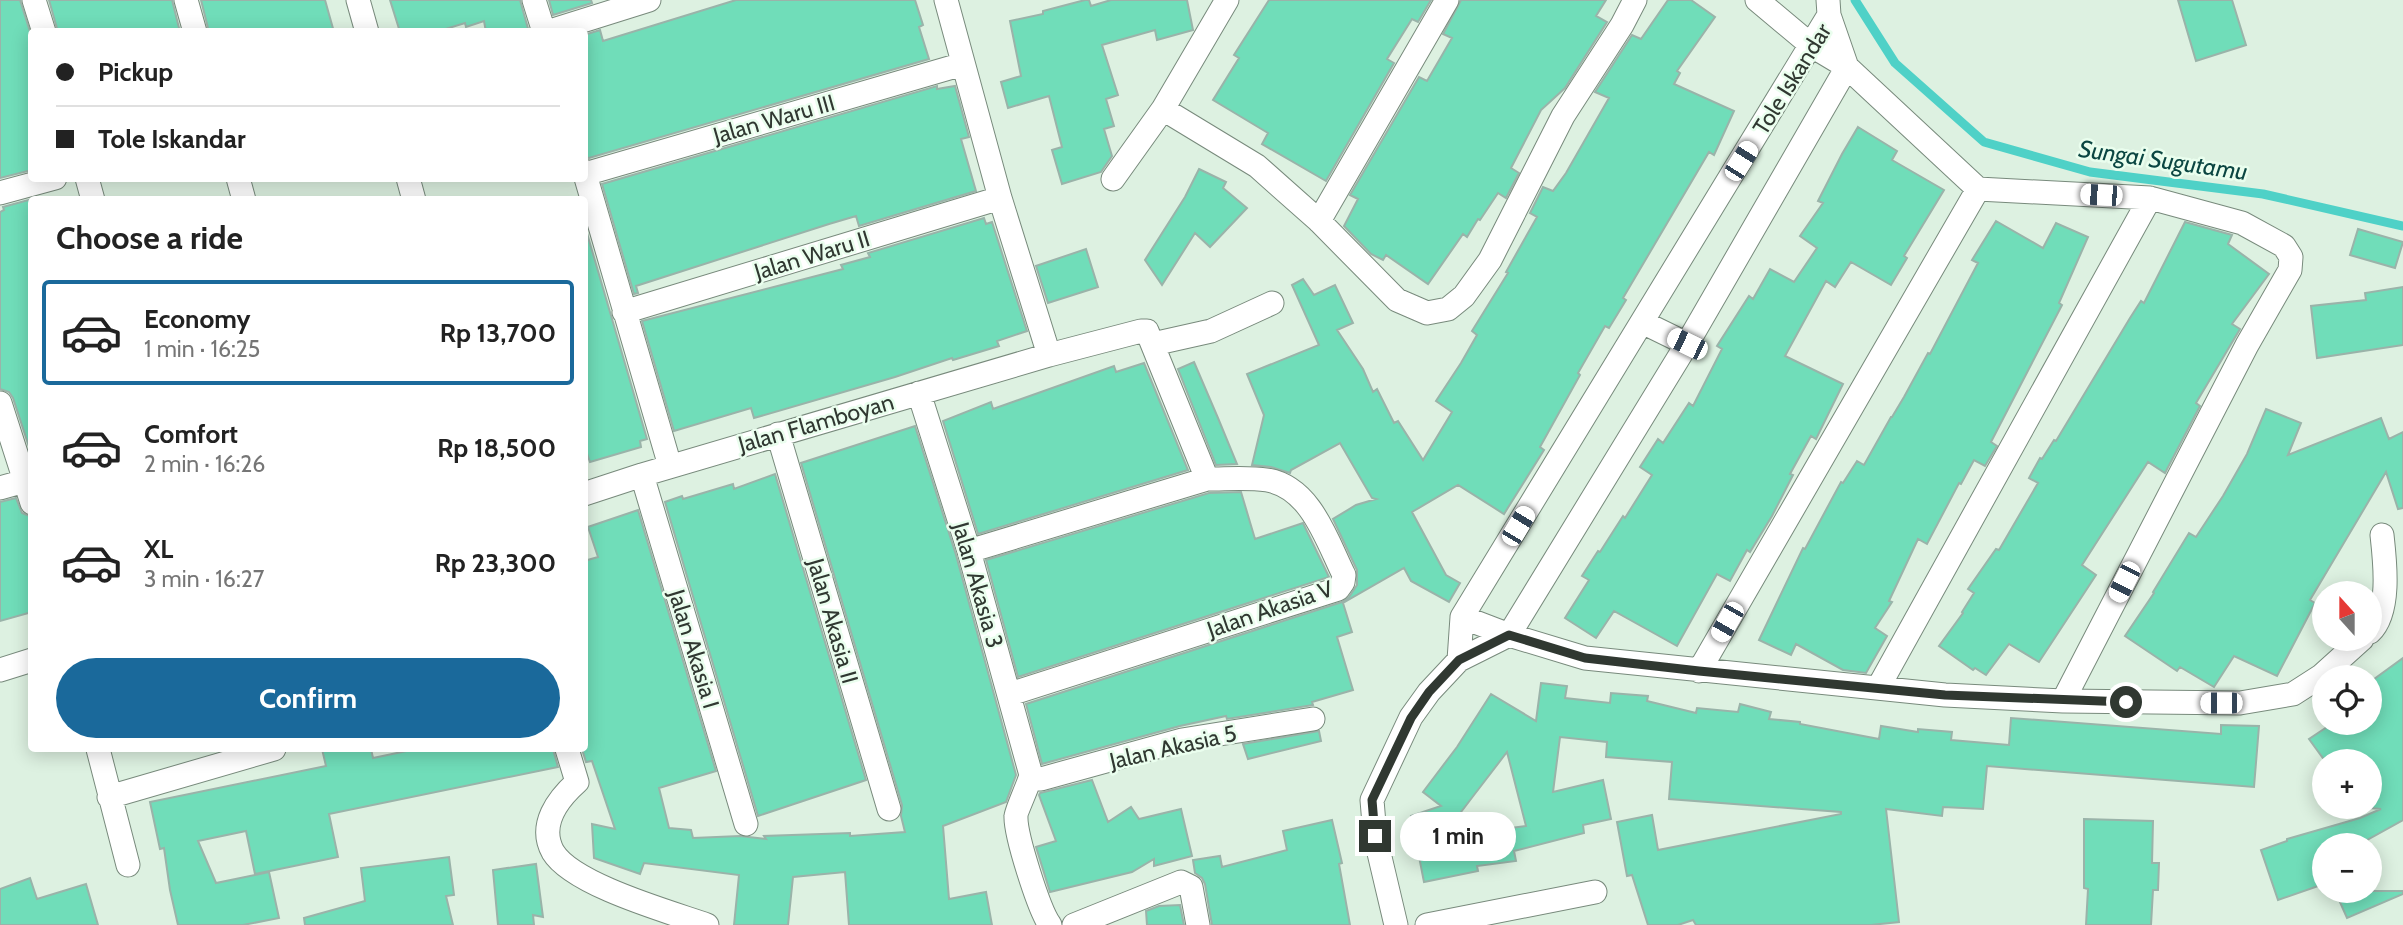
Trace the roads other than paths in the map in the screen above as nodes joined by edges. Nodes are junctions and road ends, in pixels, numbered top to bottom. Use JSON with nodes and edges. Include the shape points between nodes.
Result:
{"nodes":[{"id":1,"x":34,"y":0,"type":"edge"},
{"id":2,"x":186,"y":0,"type":"edge"},
{"id":3,"x":358,"y":0,"type":"edge"},
{"id":4,"x":534,"y":0,"type":"edge"},
{"id":5,"x":649,"y":0,"type":"edge"},
{"id":6,"x":946,"y":0,"type":"edge"},
{"id":7,"x":1227,"y":0,"type":"edge"},
{"id":8,"x":1447,"y":0,"type":"edge"},
{"id":9,"x":1635,"y":0,"type":"edge"},
{"id":10,"x":1757,"y":0,"type":"edge"},
{"id":11,"x":1828,"y":7,"type":"edge"},
{"id":12,"x":43,"y":28,"type":"edge"},
{"id":13,"x":194,"y":28,"type":"edge"},
{"id":14,"x":366,"y":28,"type":"edge"},
{"id":15,"x":544,"y":28,"type":"edge"},
{"id":16,"x":559,"y":28,"type":"edge"},
{"id":17,"x":1812,"y":46,"type":"junction"},
{"id":18,"x":963,"y":64,"type":"junction"},
{"id":19,"x":1847,"y":67,"type":"junction"},
{"id":20,"x":1163,"y":109,"type":"junction"},
{"id":21,"x":588,"y":172,"type":"edge"},
{"id":22,"x":1113,"y":179,"type":"dead end"},
{"id":23,"x":40,"y":182,"type":"edge"},
{"id":24,"x":588,"y":182,"type":"edge"},
{"id":25,"x":1978,"y":189,"type":"junction"},
{"id":26,"x":0,"y":193,"type":"edge"},
{"id":27,"x":1000,"y":198,"type":"junction"},
{"id":28,"x":2150,"y":198,"type":"junction"},
{"id":29,"x":1319,"y":221,"type":"junction"},
{"id":30,"x":1272,"y":303,"type":"dead end"},
{"id":31,"x":624,"y":312,"type":"junction"},
{"id":32,"x":1642,"y":322,"type":"junction"},
{"id":33,"x":1153,"y":344,"type":"junction"},
{"id":34,"x":1687,"y":344,"type":"junction"},
{"id":35,"x":1049,"y":355,"type":"junction"},
{"id":36,"x":919,"y":393,"type":"junction"},
{"id":37,"x":0,"y":403,"type":"edge"},
{"id":38,"x":778,"y":434,"type":"junction"},
{"id":39,"x":670,"y":466,"type":"junction"},
{"id":40,"x":642,"y":475,"type":"junction"},
{"id":41,"x":1207,"y":479,"type":"junction"},
{"id":42,"x":28,"y":480,"type":"edge"},
{"id":43,"x":0,"y":488,"type":"edge"},
{"id":44,"x":588,"y":493,"type":"edge"},
{"id":45,"x":2382,"y":536,"type":"dead end"},
{"id":46,"x":969,"y":551,"type":"junction"},
{"id":47,"x":2382,"y":601,"type":"edge"},
{"id":48,"x":1462,"y":617,"type":"junction"},
{"id":49,"x":1509,"y":635,"type":"junction"},
{"id":50,"x":2349,"y":651,"type":"edge"},
{"id":51,"x":1459,"y":660,"type":"junction"},
{"id":52,"x":28,"y":661,"type":"edge"},
{"id":53,"x":0,"y":670,"type":"edge"},
{"id":54,"x":1699,"y":671,"type":"junction"},
{"id":55,"x":1878,"y":688,"type":"junction"},
{"id":56,"x":1010,"y":694,"type":"junction"},
{"id":57,"x":2063,"y":701,"type":"junction"},
{"id":58,"x":1313,"y":719,"type":"dead end"},
{"id":59,"x":99,"y":752,"type":"edge"},
{"id":60,"x":264,"y":752,"type":"edge"},
{"id":61,"x":568,"y":752,"type":"edge"},
{"id":62,"x":1033,"y":776,"type":"junction"},
{"id":63,"x":109,"y":797,"type":"junction"},
{"id":64,"x":889,"y":809,"type":"dead end"},
{"id":65,"x":746,"y":824,"type":"dead end"},
{"id":66,"x":128,"y":865,"type":"dead end"},
{"id":67,"x":1595,"y":892,"type":"dead end"},
{"id":68,"x":707,"y":925,"type":"edge"},
{"id":69,"x":1050,"y":925,"type":"edge"},
{"id":70,"x":1074,"y":925,"type":"edge"},
{"id":71,"x":1198,"y":925,"type":"edge"},
{"id":72,"x":1396,"y":925,"type":"edge"},
{"id":73,"x":1427,"y":925,"type":"edge"}],
"edges":[{"from":1,"to":12,"type":"street"},
{"from":2,"to":13,"type":"street"},
{"from":3,"to":14,"type":"street"},
{"from":4,"to":15,"type":"street"},
{"from":5,"to":16,"type":"street"},
{"from":6,"to":18,"type":"street"},
{"from":7,"to":20,"type":"street"},
{"from":8,"to":29,"type":"street"},
{"from":9,"to":29,"type":"street","via":[[1563,116],[1490,260],[1464,296],[1448,309],[1427,313],[1397,300]]},
{"from":10,"to":17,"type":"street"},
{"from":11,"to":17,"type":"street","name":"Tole Iskandar"},
{"from":11,"to":19,"type":"street","name":"Tole Iskandar"},
{"from":17,"to":19,"type":"street"},
{"from":17,"to":32,"type":"street","name":"Tole Iskandar"},
{"from":18,"to":21,"type":"street","name":"Jalan Waru III"},
{"from":18,"to":27,"type":"street"},
{"from":19,"to":25,"type":"street"},
{"from":19,"to":34,"type":"street","name":"Tole Iskandar"},
{"from":20,"to":22,"type":"street"},
{"from":20,"to":29,"type":"street","via":[[1257,166]]},
{"from":23,"to":26,"type":"street"},
{"from":24,"to":31,"type":"street"},
{"from":25,"to":28,"type":"street"},
{"from":25,"to":54,"type":"street"},
{"from":27,"to":31,"type":"street","name":"Jalan Waru II"},
{"from":27,"to":35,"type":"street"},
{"from":28,"to":55,"type":"street"},
{"from":28,"to":57,"type":"street","via":[[2242,223],[2284,246],[2291,257],[2290,270]]},
{"from":30,"to":33,"type":"street","via":[[1211,331]]},
{"from":31,"to":39,"type":"street"},
{"from":32,"to":34,"type":"street"},
{"from":32,"to":48,"type":"street","name":"Tole Iskandar"},
{"from":33,"to":35,"type":"street","name":"Jalan Flamboyan","via":[[1147,331],[1141,331]]},
{"from":33,"to":41,"type":"street"},
{"from":34,"to":49,"type":"street","name":"Tole Iskandar"},
{"from":35,"to":36,"type":"street","name":"Jalan Flamboyan"},
{"from":36,"to":38,"type":"street","name":"Jalan Flamboyan"},
{"from":36,"to":46,"type":"street","name":"Jalan Akasia 3"},
{"from":37,"to":42,"type":"street"},
{"from":38,"to":39,"type":"street","name":"Jalan Flamboyan"},
{"from":38,"to":64,"type":"street","name":"Jalan Akasia II"},
{"from":39,"to":40,"type":"street","name":"Jalan Flamboyan"},
{"from":40,"to":44,"type":"street","name":"Jalan Flamboyan"},
{"from":40,"to":65,"type":"street","name":"Jalan Akasia I"},
{"from":41,"to":46,"type":"street","name":"Jalan Akasia V"},
{"from":41,"to":56,"type":"street","name":"Jalan Akasia V","via":[[1270,480],[1291,491],[1311,508],[1344,575],[1338,589]]},
{"from":42,"to":43,"type":"street"},
{"from":45,"to":47,"type":"street","via":[[2386,586]]},
{"from":46,"to":56,"type":"street","name":"Jalan Akasia 3"},
{"from":48,"to":49,"type":"street"},
{"from":48,"to":51,"type":"street","name":"Tole Iskandar"},
{"from":49,"to":51,"type":"street"},
{"from":49,"to":54,"type":"street","via":[[1585,658]]},
{"from":50,"to":57,"type":"street","via":[[2293,694],[2240,703]]},
{"from":51,"to":72,"type":"street","via":[[1411,718],[1372,800],[1375,836]]},
{"from":52,"to":53,"type":"street"},
{"from":54,"to":55,"type":"street"},
{"from":55,"to":57,"type":"street"},
{"from":56,"to":62,"type":"street","name":"Jalan Akasia 3"},
{"from":58,"to":62,"type":"street","name":"Jalan Akasia 5","via":[[1182,740],[1041,779]]},
{"from":59,"to":63,"type":"street"},
{"from":60,"to":63,"type":"street"},
{"from":61,"to":68,"type":"street","via":[[577,782],[561,797],[549,820],[548,837],[558,859],[610,891]]},
{"from":62,"to":69,"type":"street","via":[[1015,814],[1038,899]]},
{"from":63,"to":66,"type":"street"},
{"from":67,"to":73,"type":"street"},
{"from":70,"to":71,"type":"street","via":[[1181,883],[1191,887]]}]}
